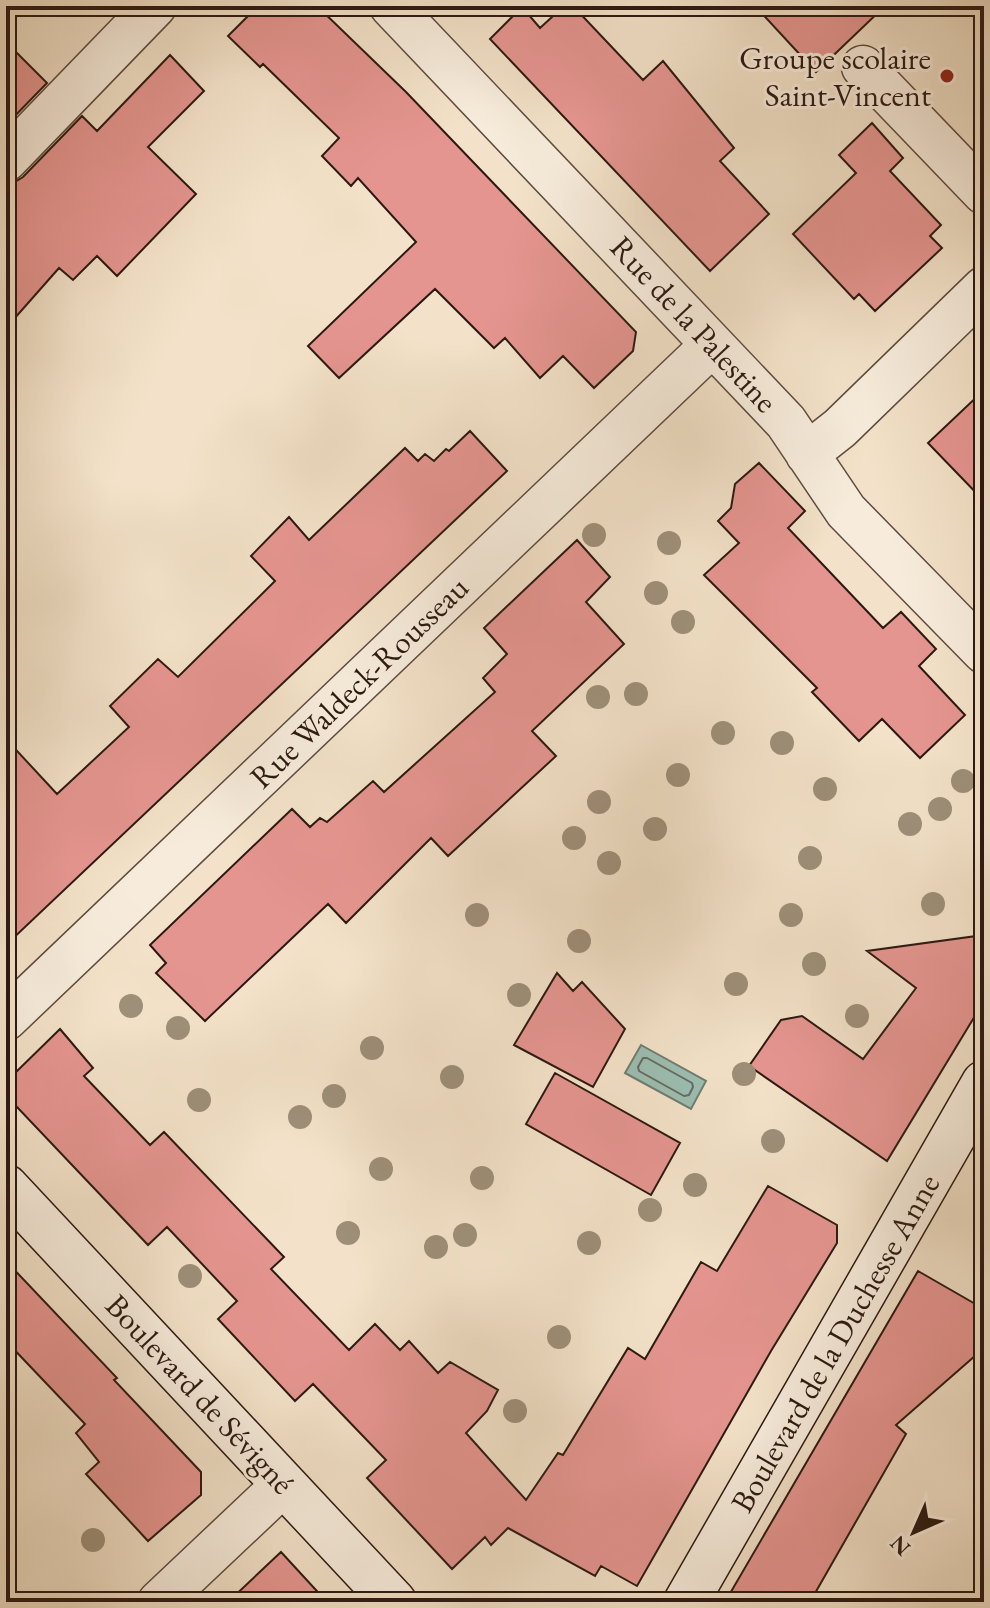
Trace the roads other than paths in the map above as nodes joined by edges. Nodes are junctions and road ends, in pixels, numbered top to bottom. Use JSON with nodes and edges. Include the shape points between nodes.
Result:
{"nodes":[{"id":1,"x":155,"y":6,"type":"edge"},
{"id":2,"x":391,"y":6,"type":"edge"},
{"id":3,"x":863,"y":67,"type":"dead end"},
{"id":4,"x":6,"y":160,"type":"edge"},
{"id":5,"x":984,"y":193,"type":"edge"},
{"id":6,"x":984,"y":288,"type":"edge"},
{"id":7,"x":712,"y":345,"type":"junction"},
{"id":8,"x":807,"y":454,"type":"junction"},
{"id":9,"x":984,"y":652,"type":"edge"},
{"id":10,"x":6,"y":1019,"type":"edge"},
{"id":11,"x":984,"y":1083,"type":"edge"},
{"id":12,"x":6,"y":1187,"type":"edge"},
{"id":13,"x":284,"y":1484,"type":"junction"},
{"id":14,"x":159,"y":1602,"type":"edge"},
{"id":15,"x":394,"y":1602,"type":"edge"},
{"id":16,"x":686,"y":1602,"type":"edge"}],
"edges":[{"from":1,"to":4,"type":"street"},
{"from":2,"to":7,"type":"street","name":"Rue de la Palestine"},
{"from":3,"to":5,"type":"street"},
{"from":6,"to":8,"type":"street"},
{"from":7,"to":8,"type":"street","name":"Rue de la Palestine","via":[[786,422]]},
{"from":7,"to":10,"type":"street","name":"Rue Waldeck-Rousseau"},
{"from":8,"to":9,"type":"street","name":"Rue de la Palestine","via":[[846,511]]},
{"from":11,"to":16,"type":"main road","name":"Boulevard de la Duchesse Anne"},
{"from":12,"to":13,"type":"main road","name":"Boulevard de Sévigné"},
{"from":13,"to":14,"type":"street"},
{"from":13,"to":15,"type":"main road","name":"Boulevard de Sévigné"}]}
